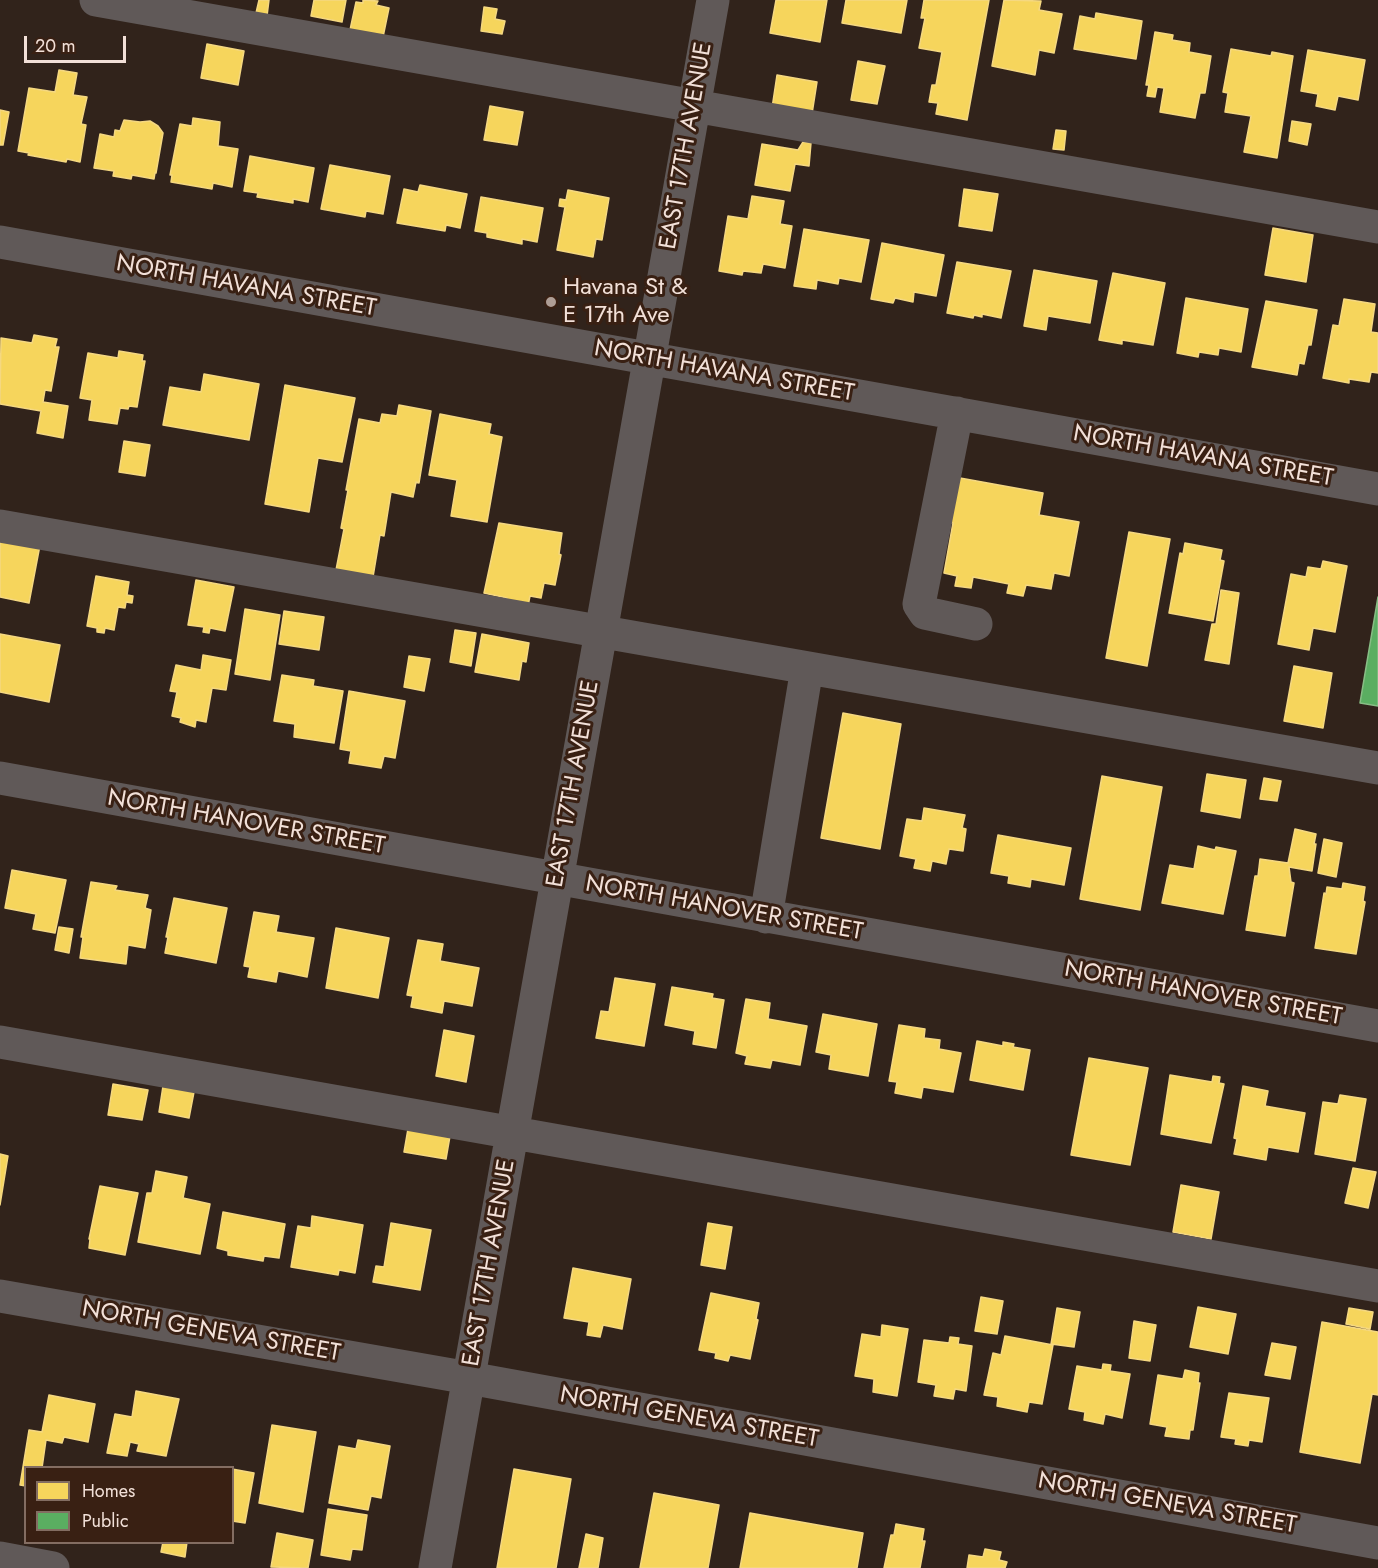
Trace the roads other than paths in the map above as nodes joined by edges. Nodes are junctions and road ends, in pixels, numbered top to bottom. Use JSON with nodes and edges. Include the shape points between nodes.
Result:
{"nodes":[{"id":1,"x":96,"y":0,"type":"edge"},
{"id":2,"x":713,"y":0,"type":"edge"},
{"id":3,"x":694,"y":107,"type":"junction"},
{"id":4,"x":1378,"y":227,"type":"edge"},
{"id":5,"x":0,"y":242,"type":"edge"},
{"id":6,"x":650,"y":359,"type":"junction"},
{"id":7,"x":957,"y":413,"type":"junction"},
{"id":8,"x":1378,"y":489,"type":"edge"},
{"id":9,"x":0,"y":525,"type":"edge"},
{"id":10,"x":976,"y":624,"type":"dead end"},
{"id":11,"x":601,"y":632,"type":"junction"},
{"id":12,"x":807,"y":668,"type":"junction"},
{"id":13,"x":1378,"y":768,"type":"edge"},
{"id":14,"x":0,"y":778,"type":"edge"},
{"id":15,"x":557,"y":880,"type":"junction"},
{"id":16,"x":766,"y":917,"type":"junction"},
{"id":17,"x":1378,"y":1026,"type":"edge"},
{"id":18,"x":0,"y":1042,"type":"edge"},
{"id":19,"x":513,"y":1131,"type":"junction"},
{"id":20,"x":1378,"y":1286,"type":"edge"},
{"id":21,"x":0,"y":1296,"type":"edge"},
{"id":22,"x":470,"y":1378,"type":"junction"},
{"id":23,"x":1378,"y":1543,"type":"edge"},
{"id":24,"x":0,"y":1558,"type":"edge"},
{"id":25,"x":53,"y":1568,"type":"edge"},
{"id":26,"x":435,"y":1568,"type":"edge"}],
"edges":[{"from":1,"to":3,"type":"street"},
{"from":2,"to":3,"type":"street","name":"EAST 17TH AVENUE"},
{"from":3,"to":4,"type":"street"},
{"from":3,"to":6,"type":"street","name":"EAST 17TH AVENUE"},
{"from":5,"to":6,"type":"street","name":"NORTH HAVANA STREET"},
{"from":6,"to":7,"type":"street","name":"NORTH HAVANA STREET"},
{"from":6,"to":11,"type":"street","name":"EAST 17TH AVENUE"},
{"from":7,"to":8,"type":"street","name":"NORTH HAVANA STREET"},
{"from":7,"to":10,"type":"street","via":[[919,604],[925,613]]},
{"from":9,"to":11,"type":"street"},
{"from":11,"to":12,"type":"street"},
{"from":11,"to":15,"type":"street","name":"EAST 17TH AVENUE"},
{"from":12,"to":13,"type":"street"},
{"from":12,"to":16,"type":"street"},
{"from":14,"to":15,"type":"street","name":"NORTH HANOVER STREET"},
{"from":15,"to":16,"type":"street","name":"NORTH HANOVER STREET"},
{"from":15,"to":19,"type":"street","name":"EAST 17TH AVENUE"},
{"from":16,"to":17,"type":"street","name":"NORTH HANOVER STREET"},
{"from":18,"to":19,"type":"street"},
{"from":19,"to":20,"type":"street"},
{"from":19,"to":22,"type":"street","name":"EAST 17TH AVENUE"},
{"from":21,"to":22,"type":"street","name":"NORTH GENEVA STREET"},
{"from":22,"to":23,"type":"street","name":"NORTH GENEVA STREET"},
{"from":22,"to":26,"type":"street","name":"EAST 17TH AVENUE"},
{"from":24,"to":25,"type":"street"}]}
